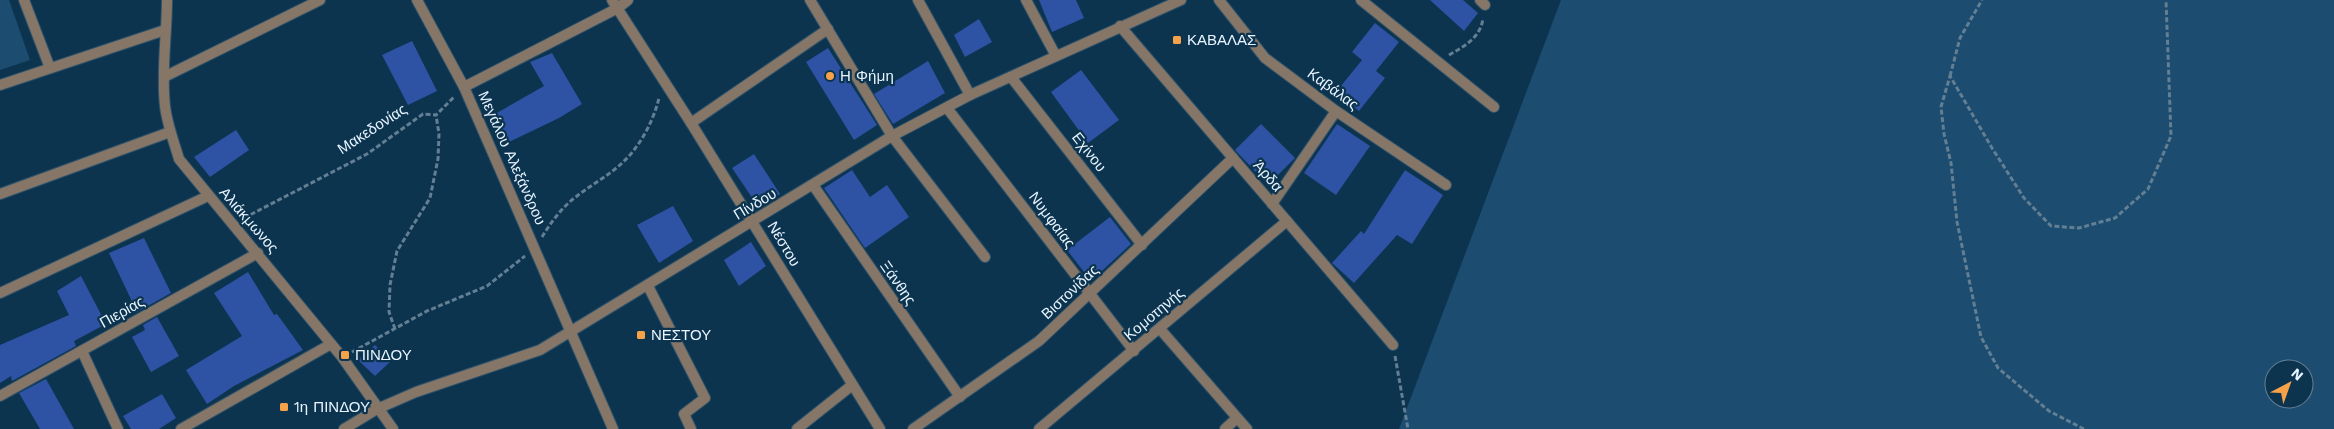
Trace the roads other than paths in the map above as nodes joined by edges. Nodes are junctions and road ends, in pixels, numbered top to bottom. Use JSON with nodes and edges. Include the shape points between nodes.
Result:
{"nodes":[{"id":1,"x":24,"y":0,"type":"edge"},
{"id":2,"x":167,"y":0,"type":"edge"},
{"id":3,"x":320,"y":0,"type":"edge"},
{"id":4,"x":417,"y":0,"type":"edge"},
{"id":5,"x":628,"y":0,"type":"edge"},
{"id":6,"x":810,"y":0,"type":"edge"},
{"id":7,"x":918,"y":0,"type":"edge"},
{"id":8,"x":1026,"y":0,"type":"edge"},
{"id":9,"x":1181,"y":0,"type":"edge"},
{"id":10,"x":1219,"y":0,"type":"edge"},
{"id":11,"x":1361,"y":0,"type":"edge"},
{"id":12,"x":615,"y":4,"type":"edge"},
{"id":13,"x":1120,"y":26,"type":"junction"},
{"id":14,"x":828,"y":29,"type":"junction"},
{"id":15,"x":165,"y":30,"type":"junction"},
{"id":16,"x":1056,"y":56,"type":"junction"},
{"id":17,"x":50,"y":68,"type":"junction"},
{"id":18,"x":1011,"y":76,"type":"junction"},
{"id":19,"x":164,"y":77,"type":"junction"},
{"id":20,"x":0,"y":86,"type":"edge"},
{"id":21,"x":464,"y":87,"type":"junction"},
{"id":22,"x":970,"y":96,"type":"junction"},
{"id":23,"x":1494,"y":107,"type":"dead end"},
{"id":24,"x":947,"y":108,"type":"junction"},
{"id":25,"x":1336,"y":111,"type":"junction"},
{"id":26,"x":691,"y":123,"type":"junction"},
{"id":27,"x":170,"y":132,"type":"junction"},
{"id":28,"x":892,"y":136,"type":"junction"},
{"id":29,"x":1234,"y":158,"type":"junction"},
{"id":30,"x":813,"y":185,"type":"junction"},
{"id":31,"x":1446,"y":186,"type":"dead end"},
{"id":32,"x":0,"y":194,"type":"edge"},
{"id":33,"x":208,"y":196,"type":"junction"},
{"id":34,"x":1272,"y":204,"type":"junction"},
{"id":35,"x":1287,"y":221,"type":"junction"},
{"id":36,"x":753,"y":222,"type":"junction"},
{"id":37,"x":1142,"y":245,"type":"junction"},
{"id":38,"x":258,"y":253,"type":"junction"},
{"id":39,"x":985,"y":257,"type":"dead end"},
{"id":40,"x":648,"y":286,"type":"junction"},
{"id":41,"x":0,"y":293,"type":"edge"},
{"id":42,"x":1090,"y":294,"type":"junction"},
{"id":43,"x":1160,"y":329,"type":"junction"},
{"id":44,"x":572,"y":332,"type":"junction"},
{"id":45,"x":331,"y":344,"type":"junction"},
{"id":46,"x":1393,"y":345,"type":"road end"},
{"id":47,"x":1134,"y":350,"type":"junction"},
{"id":48,"x":82,"y":351,"type":"junction"},
{"id":49,"x":852,"y":386,"type":"junction"},
{"id":50,"x":0,"y":396,"type":"edge"},
{"id":51,"x":960,"y":397,"type":"junction"},
{"id":52,"x":377,"y":409,"type":"junction"},
{"id":53,"x":1237,"y":418,"type":"junction"},
{"id":54,"x":118,"y":429,"type":"edge"},
{"id":55,"x":180,"y":429,"type":"edge"},
{"id":56,"x":344,"y":429,"type":"edge"},
{"id":57,"x":393,"y":429,"type":"edge"},
{"id":58,"x":613,"y":429,"type":"edge"},
{"id":59,"x":691,"y":429,"type":"edge"},
{"id":60,"x":797,"y":429,"type":"edge"},
{"id":61,"x":880,"y":429,"type":"edge"},
{"id":62,"x":913,"y":429,"type":"edge"},
{"id":63,"x":1039,"y":429,"type":"edge"},
{"id":64,"x":1225,"y":429,"type":"edge"},
{"id":65,"x":1247,"y":429,"type":"edge"}],
"edges":[{"from":1,"to":17,"type":"street"},
{"from":2,"to":15,"type":"street","name":"Αλιάκμωνος"},
{"from":3,"to":19,"type":"street"},
{"from":4,"to":21,"type":"street","name":"Μεγάλου Αλεξάνδρου"},
{"from":5,"to":12,"type":"street"},
{"from":6,"to":14,"type":"street"},
{"from":7,"to":22,"type":"street"},
{"from":8,"to":16,"type":"street"},
{"from":9,"to":13,"type":"street","name":"Πίνδου"},
{"from":10,"to":25,"type":"street","name":"Καβάλας","via":[[1265,58]]},
{"from":11,"to":23,"type":"street"},
{"from":12,"to":21,"type":"street"},
{"from":12,"to":26,"type":"street","name":"Νέστου"},
{"from":13,"to":16,"type":"street","name":"Πίνδου"},
{"from":13,"to":29,"type":"street","name":"Άρδα"},
{"from":14,"to":26,"type":"street"},
{"from":14,"to":28,"type":"street"},
{"from":15,"to":17,"type":"street"},
{"from":15,"to":19,"type":"street","name":"Αλιάκμωνος"},
{"from":16,"to":18,"type":"street","name":"Πίνδου"},
{"from":17,"to":20,"type":"street"},
{"from":18,"to":22,"type":"street","name":"Πίνδου"},
{"from":18,"to":37,"type":"street","name":"Εχίνου"},
{"from":19,"to":27,"type":"street","name":"Αλιάκμωνος"},
{"from":21,"to":44,"type":"street","name":"Μεγάλου Αλεξάνδρου"},
{"from":22,"to":24,"type":"street","name":"Πίνδου"},
{"from":24,"to":28,"type":"street","name":"Πίνδου"},
{"from":24,"to":42,"type":"street","name":"Νυμφαίας"},
{"from":25,"to":31,"type":"street","name":"Καβάλας"},
{"from":25,"to":34,"type":"street"},
{"from":26,"to":36,"type":"street","name":"Νέστου"},
{"from":27,"to":32,"type":"street"},
{"from":27,"to":33,"type":"street","name":"Αλιάκμωνος","via":[[179,159]]},
{"from":28,"to":30,"type":"street","name":"Πίνδου"},
{"from":28,"to":39,"type":"street"},
{"from":29,"to":34,"type":"street","name":"Άρδα"},
{"from":29,"to":37,"type":"street","name":"Βιστονίδας"},
{"from":30,"to":36,"type":"street","name":"Πίνδου"},
{"from":30,"to":51,"type":"street","name":"Ξάνθης"},
{"from":33,"to":38,"type":"street","name":"Αλιάκμωνος"},
{"from":33,"to":41,"type":"street"},
{"from":34,"to":35,"type":"street","name":"Άρδα"},
{"from":35,"to":43,"type":"street","name":"Κομοτηνής"},
{"from":35,"to":46,"type":"street","name":"Άρδα"},
{"from":36,"to":40,"type":"street","name":"Πίνδου"},
{"from":36,"to":49,"type":"street","name":"Νέστου"},
{"from":37,"to":42,"type":"street","name":"Βιστονίδας"},
{"from":38,"to":45,"type":"street","name":"Αλιάκμωνος"},
{"from":38,"to":48,"type":"street","name":"Πιερίας"},
{"from":40,"to":44,"type":"street","name":"Πίνδου"},
{"from":40,"to":59,"type":"street","via":[[705,398],[684,414]]},
{"from":42,"to":47,"type":"street","name":"Νυμφαίας"},
{"from":42,"to":51,"type":"street","name":"Βιστονίδας","via":[[1039,341]]},
{"from":43,"to":47,"type":"street","name":"Κομοτηνής"},
{"from":43,"to":53,"type":"street"},
{"from":44,"to":52,"type":"street","name":"Πίνδου","via":[[540,350],[416,392]]},
{"from":44,"to":58,"type":"street","name":"Μεγάλου Αλεξάνδρου"},
{"from":45,"to":52,"type":"street","name":"Αλιάκμωνος"},
{"from":45,"to":55,"type":"street"},
{"from":47,"to":63,"type":"street","name":"Κομοτηνής"},
{"from":48,"to":50,"type":"street","name":"Πιερίας"},
{"from":48,"to":54,"type":"street"},
{"from":49,"to":60,"type":"street"},
{"from":49,"to":61,"type":"street","name":"Νέστου"},
{"from":51,"to":62,"type":"street","name":"Βιστονίδας"},
{"from":52,"to":56,"type":"street","name":"Πίνδου"},
{"from":52,"to":57,"type":"street","name":"Αλιάκμωνος"},
{"from":53,"to":64,"type":"street"},
{"from":53,"to":65,"type":"street"}]}
